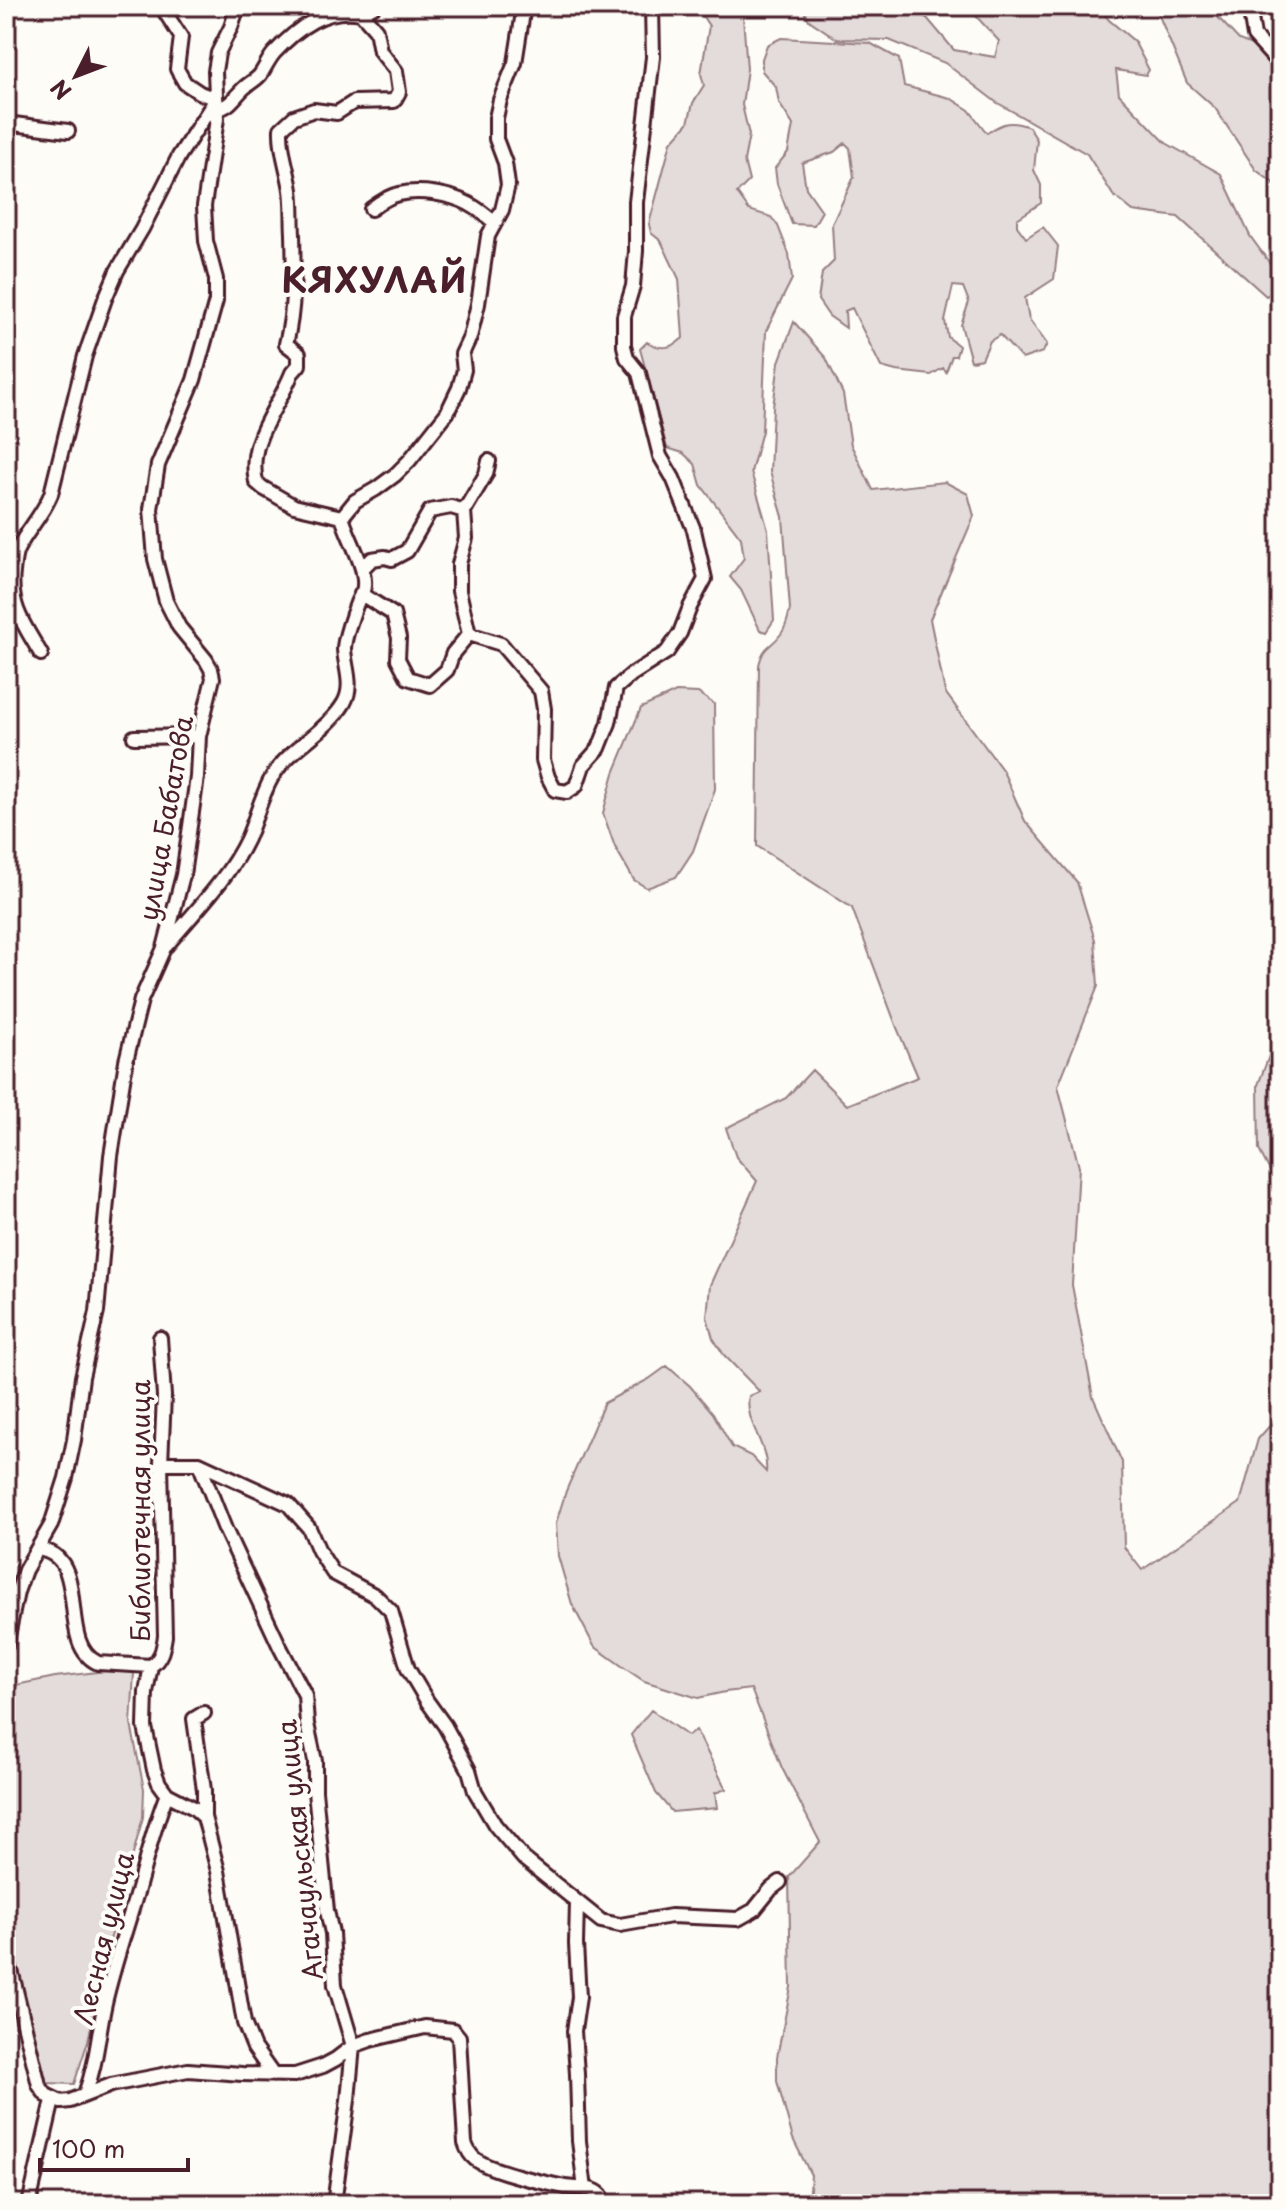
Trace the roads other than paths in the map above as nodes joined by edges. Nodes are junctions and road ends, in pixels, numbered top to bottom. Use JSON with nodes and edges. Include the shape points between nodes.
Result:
{"nodes":[{"id":1,"x":164,"y":6,"type":"edge"},
{"id":2,"x":238,"y":6,"type":"edge"},
{"id":3,"x":374,"y":6,"type":"edge"},
{"id":4,"x":524,"y":6,"type":"edge"},
{"id":5,"x":652,"y":6,"type":"edge"},
{"id":6,"x":1249,"y":6,"type":"edge"},
{"id":7,"x":361,"y":13,"type":"junction"},
{"id":8,"x":1280,"y":65,"type":"edge"},
{"id":9,"x":217,"y":104,"type":"junction"},
{"id":10,"x":6,"y":123,"type":"edge"},
{"id":11,"x":68,"y":131,"type":"dead end"},
{"id":12,"x":371,"y":209,"type":"dead end"},
{"id":13,"x":495,"y":223,"type":"junction"},
{"id":14,"x":489,"y":461,"type":"dead end"},
{"id":15,"x":464,"y":511,"type":"junction"},
{"id":16,"x":342,"y":517,"type":"junction"},
{"id":17,"x":362,"y":569,"type":"junction"},
{"id":18,"x":361,"y":594,"type":"junction"},
{"id":19,"x":469,"y":634,"type":"junction"},
{"id":20,"x":41,"y":654,"type":"dead end"},
{"id":21,"x":199,"y":736,"type":"junction"},
{"id":22,"x":134,"y":737,"type":"dead end"},
{"id":23,"x":164,"y":948,"type":"junction"},
{"id":24,"x":160,"y":1338,"type":"dead end"},
{"id":25,"x":161,"y":1463,"type":"junction"},
{"id":26,"x":199,"y":1463,"type":"junction"},
{"id":27,"x":37,"y":1549,"type":"junction"},
{"id":28,"x":6,"y":1646,"type":"edge"},
{"id":29,"x":151,"y":1666,"type":"junction"},
{"id":30,"x":204,"y":1713,"type":"dead end"},
{"id":31,"x":167,"y":1794,"type":"junction"},
{"id":32,"x":204,"y":1817,"type":"junction"},
{"id":33,"x":780,"y":1882,"type":"dead end"},
{"id":34,"x":577,"y":1902,"type":"junction"},
{"id":35,"x":6,"y":1958,"type":"edge"},
{"id":36,"x":353,"y":2046,"type":"junction"},
{"id":37,"x":273,"y":2075,"type":"junction"},
{"id":38,"x":85,"y":2094,"type":"junction"},
{"id":39,"x":53,"y":2100,"type":"junction"},
{"id":40,"x":585,"y":2189,"type":"junction"},
{"id":41,"x":601,"y":2199,"type":"edge"},
{"id":42,"x":29,"y":2204,"type":"edge"},
{"id":43,"x":334,"y":2204,"type":"edge"}],
"edges":[{"from":1,"to":9,"type":"street","via":[[181,37],[177,69],[185,83]]},
{"from":2,"to":9,"type":"street","name":"улица Бабатова","via":[[218,53]]},
{"from":3,"to":7,"type":"street"},
{"from":4,"to":13,"type":"street","via":[[515,63],[496,118],[508,185]]},
{"from":5,"to":19,"type":"street","via":[[653,57],[624,346],[639,373],[660,456],[694,530],[705,579],[667,652],[616,688],[599,748],[567,792],[555,790],[543,760],[541,691],[501,644]]},
{"from":6,"to":8,"type":"street","via":[[1254,36]]},
{"from":7,"to":9,"type":"street","via":[[331,12],[315,20],[272,55],[259,77],[225,108]]},
{"from":7,"to":16,"type":"street","via":[[376,30],[380,51],[396,71],[399,92],[394,101],[354,102],[337,113],[314,110],[281,129],[294,255],[293,312],[286,344],[299,354],[299,365],[261,431],[253,468],[256,482],[294,506]]},
{"from":9,"to":20,"type":"street","via":[[179,156],[117,271],[85,356],[51,494],[16,552],[14,603]]},
{"from":9,"to":21,"type":"street","name":"улица Бабатова","via":[[204,206],[216,301],[194,380],[158,465],[151,509],[155,559],[166,601],[211,669]]},
{"from":10,"to":11,"type":"street"},
{"from":12,"to":13,"type":"street","via":[[399,194],[434,193],[472,205]]},
{"from":13,"to":16,"type":"street","via":[[462,354],[464,370],[447,413],[395,475],[355,501]]},
{"from":14,"to":15,"type":"street"},
{"from":15,"to":17,"type":"street","via":[[430,511],[407,551],[392,559],[372,559]]},
{"from":15,"to":19,"type":"street","via":[[459,591]]},
{"from":16,"to":17,"type":"street"},
{"from":17,"to":18,"type":"street"},
{"from":18,"to":19,"type":"street","via":[[393,614],[398,659],[408,678],[430,685],[447,670]]},
{"from":18,"to":23,"type":"street","via":[[344,647],[349,686],[344,703],[275,772],[236,859]]},
{"from":21,"to":22,"type":"street"},
{"from":21,"to":23,"type":"street","name":"улица Бабатова","via":[[183,875]]},
{"from":23,"to":27,"type":"street","name":"улица Бабатова","via":[[141,1000],[126,1061],[97,1312],[74,1440],[51,1525]]},
{"from":24,"to":25,"type":"street","name":"Библиотечная улица"},
{"from":25,"to":26,"type":"street"},
{"from":25,"to":29,"type":"street","name":"Библиотечная улица","via":[[165,1636],[162,1654]]},
{"from":26,"to":34,"type":"street","via":[[288,1504],[309,1528],[333,1573],[376,1596],[391,1611],[408,1669],[445,1726],[495,1825],[524,1859]]},
{"from":26,"to":36,"type":"street","name":"Агачаульская улица","via":[[305,1695],[335,1985]]},
{"from":27,"to":28,"type":"street","name":"улица Бабатова","via":[[17,1592]]},
{"from":27,"to":29,"type":"street","via":[[57,1555],[63,1563],[84,1653],[98,1663]]},
{"from":29,"to":31,"type":"street","name":"Библиотечная улица","via":[[145,1727],[154,1770]]},
{"from":30,"to":32,"type":"street","via":[[194,1719]]},
{"from":31,"to":32,"type":"street"},
{"from":31,"to":38,"type":"street","name":"Лесная улица","via":[[117,1952]]},
{"from":32,"to":37,"type":"street","via":[[244,2023]]},
{"from":33,"to":34,"type":"street","via":[[738,1919],[671,1916],[620,1925],[601,1921]]},
{"from":34,"to":40,"type":"street","via":[[579,1997],[574,2031]]},
{"from":35,"to":39,"type":"street","via":[[39,2085]]},
{"from":36,"to":37,"type":"street","via":[[323,2066]]},
{"from":36,"to":40,"type":"street","via":[[425,2027],[453,2030],[459,2037],[465,2143],[474,2159],[532,2179]]},
{"from":36,"to":43,"type":"street","name":"Агачаульская улица"},
{"from":37,"to":38,"type":"street","via":[[188,2070]]},
{"from":38,"to":39,"type":"street","via":[[70,2101]]},
{"from":39,"to":42,"type":"street"},
{"from":40,"to":41,"type":"street","via":[[595,2190]]}]}
